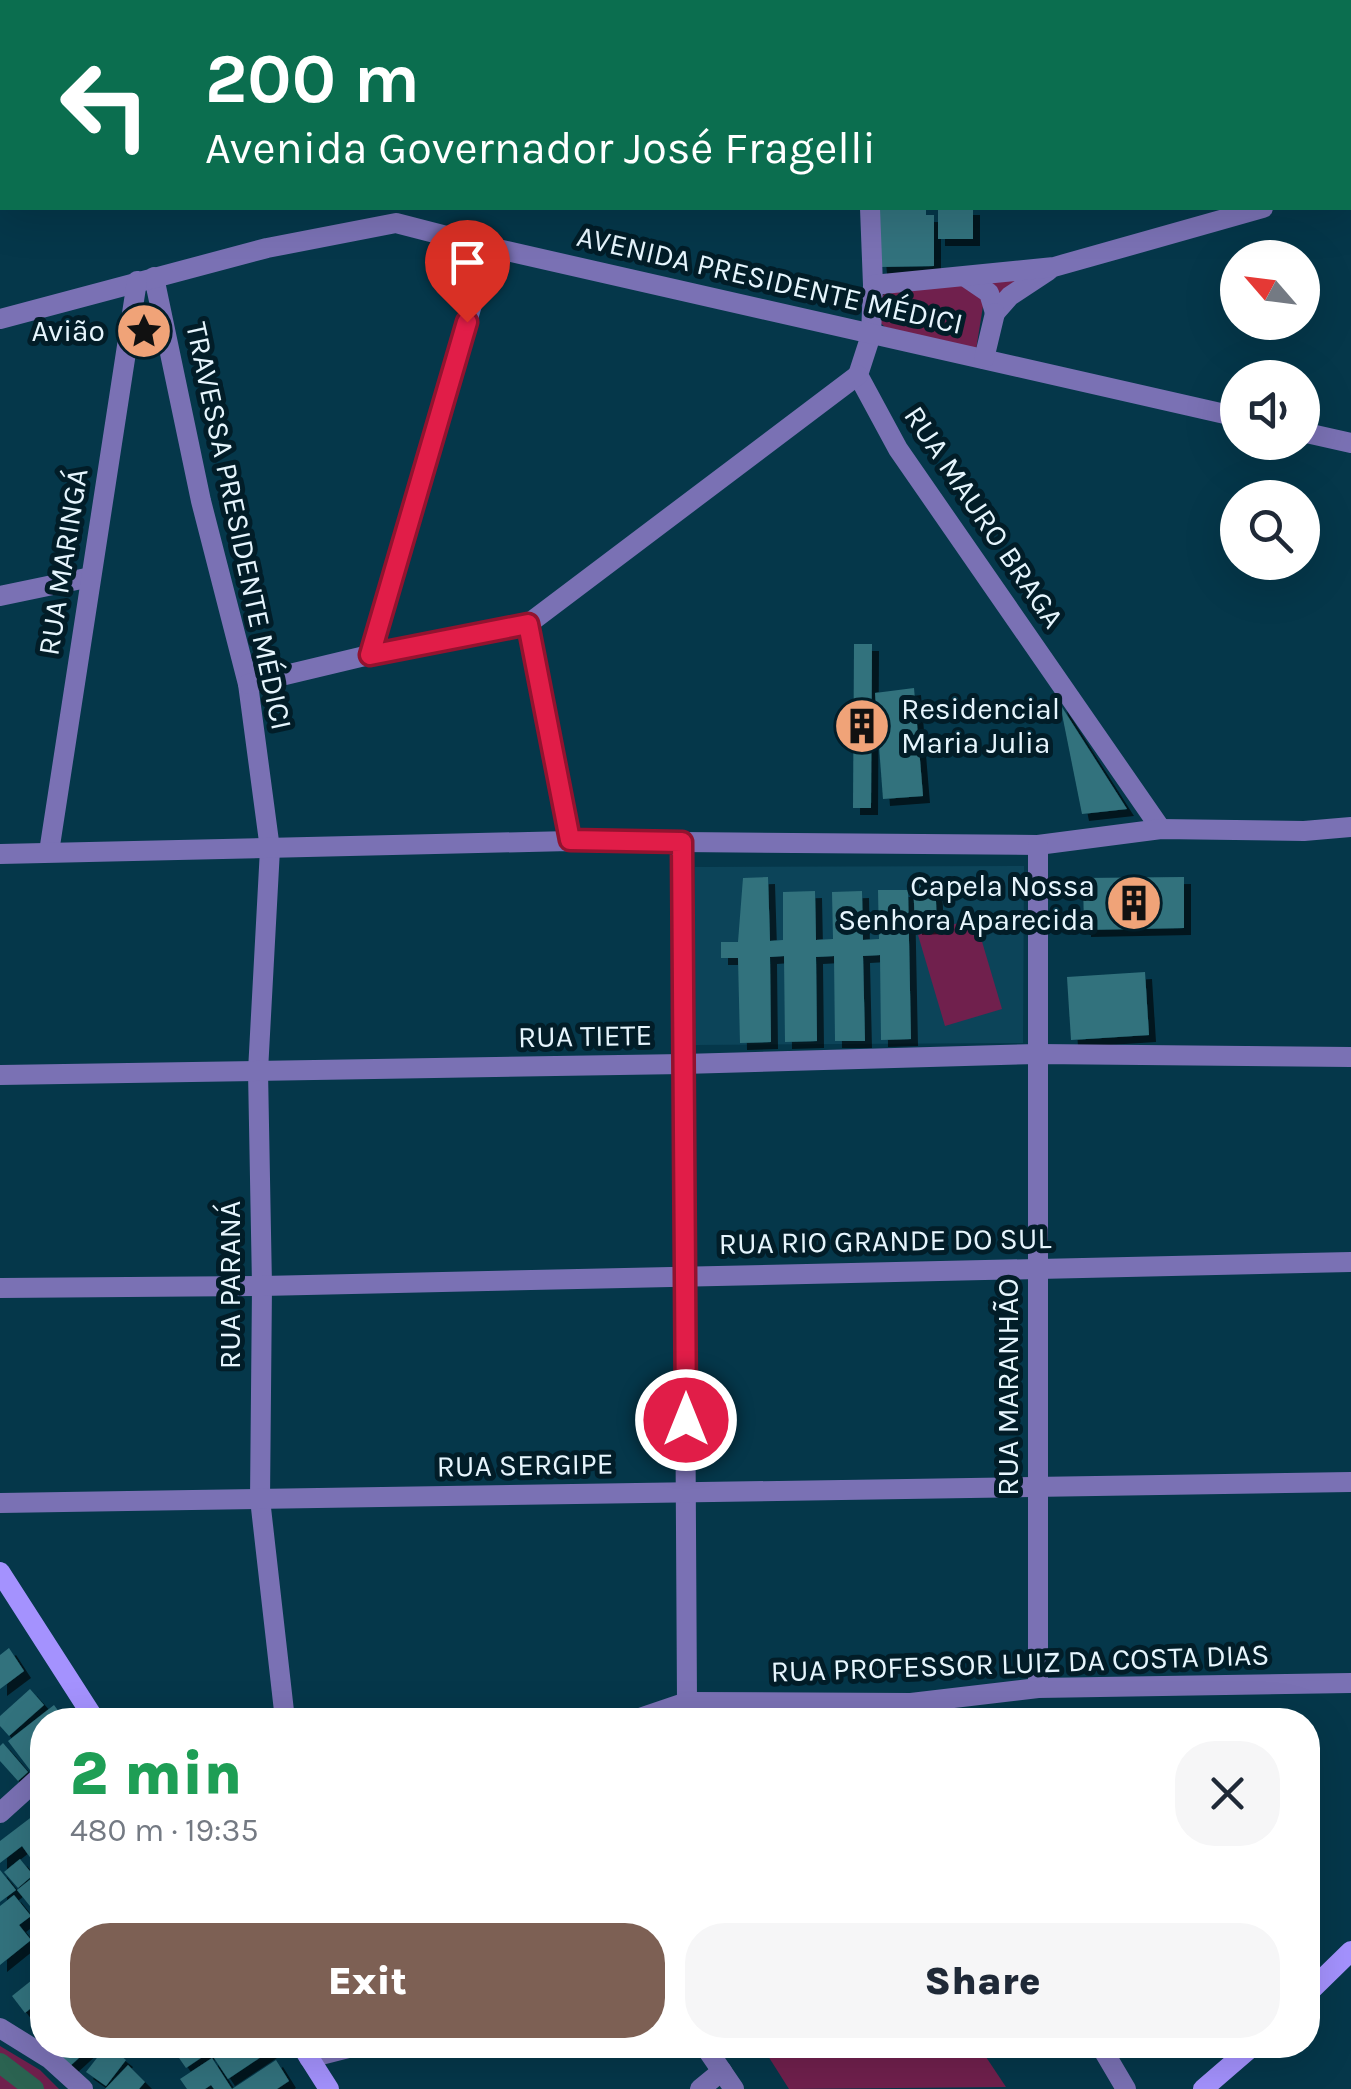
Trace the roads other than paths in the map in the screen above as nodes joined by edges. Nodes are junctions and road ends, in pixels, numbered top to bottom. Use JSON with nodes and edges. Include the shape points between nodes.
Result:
{"nodes":[{"id":1,"x":870,"y":210,"type":"edge"},
{"id":2,"x":1232,"y":212,"type":"edge"},
{"id":3,"x":392,"y":215,"type":"edge"},
{"id":4,"x":489,"y":247,"type":"junction"},
{"id":5,"x":1054,"y":267,"type":"junction"},
{"id":6,"x":967,"y":278,"type":"junction"},
{"id":7,"x":145,"y":279,"type":"junction"},
{"id":8,"x":873,"y":286,"type":"junction"},
{"id":9,"x":995,"y":313,"type":"junction"},
{"id":10,"x":0,"y":319,"type":"edge"},
{"id":11,"x":871,"y":335,"type":"junction"},
{"id":12,"x":984,"y":360,"type":"junction"},
{"id":13,"x":858,"y":374,"type":"junction"},
{"id":14,"x":1220,"y":413,"type":"edge"},
{"id":15,"x":1320,"y":436,"type":"edge"},
{"id":16,"x":1351,"y":443,"type":"edge"},
{"id":17,"x":91,"y":577,"type":"junction"},
{"id":18,"x":0,"y":596,"type":"edge"},
{"id":19,"x":528,"y":624,"type":"junction"},
{"id":20,"x":370,"y":655,"type":"junction"},
{"id":21,"x":248,"y":684,"type":"junction"},
{"id":22,"x":1351,"y":826,"type":"edge"},
{"id":23,"x":1161,"y":829,"type":"junction"},
{"id":24,"x":570,"y":840,"type":"junction"},
{"id":25,"x":682,"y":842,"type":"junction"},
{"id":26,"x":1038,"y":845,"type":"junction"},
{"id":27,"x":270,"y":849,"type":"junction"},
{"id":28,"x":49,"y":852,"type":"junction"},
{"id":29,"x":0,"y":854,"type":"edge"},
{"id":30,"x":1038,"y":1054,"type":"junction"},
{"id":31,"x":1351,"y":1057,"type":"edge"},
{"id":32,"x":683,"y":1064,"type":"junction"},
{"id":33,"x":258,"y":1071,"type":"junction"},
{"id":34,"x":0,"y":1075,"type":"edge"},
{"id":35,"x":1351,"y":1262,"type":"edge"},
{"id":36,"x":1038,"y":1268,"type":"junction"},
{"id":37,"x":685,"y":1275,"type":"junction"},
{"id":38,"x":262,"y":1286,"type":"junction"},
{"id":39,"x":0,"y":1288,"type":"edge"},
{"id":40,"x":1351,"y":1482,"type":"edge"},
{"id":41,"x":1038,"y":1486,"type":"junction"},
{"id":42,"x":686,"y":1492,"type":"junction"},
{"id":43,"x":260,"y":1499,"type":"junction"},
{"id":44,"x":0,"y":1503,"type":"edge"},
{"id":45,"x":0,"y":1572,"type":"edge"},
{"id":46,"x":1351,"y":1683,"type":"edge"},
{"id":47,"x":1038,"y":1688,"type":"junction"},
{"id":48,"x":687,"y":1702,"type":"junction"},
{"id":49,"x":87,"y":1708,"type":"edge"},
{"id":50,"x":284,"y":1708,"type":"edge"},
{"id":51,"x":669,"y":1708,"type":"edge"},
{"id":52,"x":824,"y":1708,"type":"edge"},
{"id":53,"x":936,"y":1708,"type":"edge"},
{"id":54,"x":30,"y":1786,"type":"edge"},
{"id":55,"x":0,"y":1812,"type":"edge"},
{"id":56,"x":1351,"y":1951,"type":"edge"},
{"id":57,"x":1320,"y":1981,"type":"edge"},
{"id":58,"x":0,"y":2028,"type":"edge"},
{"id":59,"x":30,"y":2047,"type":"edge"},
{"id":60,"x":48,"y":2058,"type":"edge"},
{"id":61,"x":309,"y":2058,"type":"edge"},
{"id":62,"x":713,"y":2058,"type":"edge"},
{"id":63,"x":1108,"y":2058,"type":"edge"},
{"id":64,"x":1239,"y":2058,"type":"edge"},
{"id":65,"x":722,"y":2071,"type":"junction"},
{"id":66,"x":83,"y":2089,"type":"edge"},
{"id":67,"x":329,"y":2089,"type":"edge"},
{"id":68,"x":700,"y":2089,"type":"edge"},
{"id":69,"x":734,"y":2089,"type":"edge"},
{"id":70,"x":1126,"y":2089,"type":"edge"},
{"id":71,"x":1203,"y":2089,"type":"edge"}],
"edges":[{"from":1,"to":8,"type":"street"},
{"from":2,"to":5,"type":"street"},
{"from":3,"to":4,"type":"street","name":"AVENIDA PRESIDENTE MÉDICI"},
{"from":3,"to":7,"type":"street","name":"AVENIDA PRESIDENTE MÉDICI"},
{"from":4,"to":11,"type":"street","name":"AVENIDA PRESIDENTE MÉDICI"},
{"from":4,"to":20,"type":"street"},
{"from":5,"to":6,"type":"street"},
{"from":5,"to":9,"type":"street"},
{"from":6,"to":8,"type":"street"},
{"from":6,"to":9,"type":"street","via":[[989,293]]},
{"from":7,"to":10,"type":"street","name":"AVENIDA PRESIDENTE MÉDICI"},
{"from":7,"to":17,"type":"street","name":"RUA MARINGÁ"},
{"from":7,"to":21,"type":"street","name":"TRAVESSA PRESIDENTE MÉDICI"},
{"from":8,"to":11,"type":"street"},
{"from":9,"to":12,"type":"street"},
{"from":11,"to":12,"type":"street","name":"AVENIDA PRESIDENTE MÉDICI"},
{"from":11,"to":13,"type":"street"},
{"from":12,"to":14,"type":"street","name":"AVENIDA PRESIDENTE MÉDICI"},
{"from":13,"to":19,"type":"street"},
{"from":13,"to":23,"type":"street","name":"RUA MAURO BRAGA","via":[[898,449]]},
{"from":15,"to":16,"type":"street"},
{"from":17,"to":18,"type":"street"},
{"from":17,"to":28,"type":"street","name":"RUA MARINGÁ"},
{"from":19,"to":20,"type":"street"},
{"from":19,"to":24,"type":"street"},
{"from":20,"to":21,"type":"street"},
{"from":21,"to":27,"type":"street","name":"TRAVESSA PRESIDENTE MÉDICI"},
{"from":22,"to":23,"type":"street"},
{"from":23,"to":26,"type":"street"},
{"from":24,"to":25,"type":"street"},
{"from":24,"to":27,"type":"street"},
{"from":25,"to":26,"type":"street"},
{"from":25,"to":32,"type":"street"},
{"from":26,"to":30,"type":"street","name":"RUA MARANHÃO"},
{"from":27,"to":28,"type":"street"},
{"from":27,"to":33,"type":"street","name":"RUA PARANÁ"},
{"from":28,"to":29,"type":"street"},
{"from":30,"to":31,"type":"street","name":"RUA TIETE"},
{"from":30,"to":32,"type":"street","name":"RUA TIETE"},
{"from":30,"to":36,"type":"street","name":"RUA MARANHÃO"},
{"from":32,"to":33,"type":"street","name":"RUA TIETE"},
{"from":32,"to":37,"type":"street"},
{"from":33,"to":34,"type":"street","name":"RUA TIETE"},
{"from":33,"to":38,"type":"street","name":"RUA PARANÁ"},
{"from":35,"to":36,"type":"street","name":"RUA RIO GRANDE DO SUL"},
{"from":36,"to":37,"type":"street","name":"RUA RIO GRANDE DO SUL"},
{"from":36,"to":41,"type":"street","name":"RUA MARANHÃO"},
{"from":37,"to":38,"type":"street","name":"RUA RIO GRANDE DO SUL"},
{"from":37,"to":42,"type":"street"},
{"from":38,"to":39,"type":"street","name":"RUA RIO GRANDE DO SUL"},
{"from":38,"to":43,"type":"street","name":"RUA PARANÁ"},
{"from":40,"to":41,"type":"street","name":"RUA SERGIPE"},
{"from":41,"to":42,"type":"street","name":"RUA SERGIPE"},
{"from":41,"to":47,"type":"street","name":"RUA MARANHÃO"},
{"from":42,"to":43,"type":"street","name":"RUA SERGIPE"},
{"from":42,"to":48,"type":"street"},
{"from":43,"to":44,"type":"street","name":"RUA SERGIPE"},
{"from":43,"to":50,"type":"street","name":"RUA PARANÁ"},
{"from":45,"to":49,"type":"main road"},
{"from":46,"to":47,"type":"street","name":"RUA PROFESSOR LUIZ DA COSTA DIAS"},
{"from":47,"to":53,"type":"street","name":"RUA PROFESSOR LUIZ DA COSTA DIAS"},
{"from":48,"to":51,"type":"street","name":"RUA PROFESSOR LUIZ DA COSTA DIAS"},
{"from":48,"to":52,"type":"street","name":"RUA PROFESSOR LUIZ DA COSTA DIAS"},
{"from":54,"to":55,"type":"street"},
{"from":56,"to":57,"type":"main road"},
{"from":58,"to":59,"type":"street"},
{"from":60,"to":66,"type":"street"},
{"from":61,"to":67,"type":"main road"},
{"from":62,"to":65,"type":"street"},
{"from":63,"to":70,"type":"street"},
{"from":64,"to":71,"type":"main road"},
{"from":65,"to":68,"type":"street"},
{"from":65,"to":69,"type":"street"}]}
